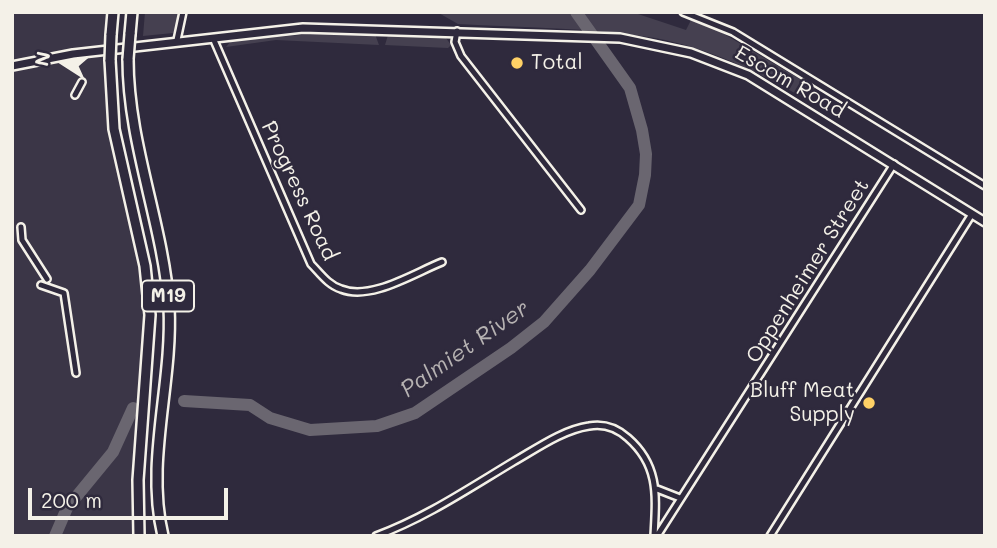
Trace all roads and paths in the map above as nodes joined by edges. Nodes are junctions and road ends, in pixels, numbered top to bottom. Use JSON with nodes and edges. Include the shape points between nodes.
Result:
{"nodes":[{"id":1,"x":113,"y":12,"type":"edge"},
{"id":2,"x":132,"y":12,"type":"edge"},
{"id":3,"x":183,"y":12,"type":"edge"},
{"id":4,"x":683,"y":12,"type":"edge"},
{"id":5,"x":457,"y":31,"type":"junction"},
{"id":6,"x":213,"y":38,"type":"junction"},
{"id":7,"x":177,"y":40,"type":"junction"},
{"id":8,"x":12,"y":66,"type":"edge"},
{"id":9,"x":82,"y":82,"type":"dead end"},
{"id":10,"x":75,"y":95,"type":"dead end"},
{"id":11,"x":894,"y":164,"type":"junction"},
{"id":12,"x":985,"y":186,"type":"edge"},
{"id":13,"x":581,"y":210,"type":"dead end"},
{"id":14,"x":972,"y":214,"type":"junction"},
{"id":15,"x":985,"y":222,"type":"edge"},
{"id":16,"x":21,"y":227,"type":"dead end"},
{"id":17,"x":442,"y":262,"type":"dead end"},
{"id":18,"x":47,"y":279,"type":"dead end"},
{"id":19,"x":41,"y":285,"type":"dead end"},
{"id":20,"x":76,"y":373,"type":"dead end"},
{"id":21,"x":657,"y":489,"type":"junction"},
{"id":22,"x":680,"y":498,"type":"junction"},
{"id":23,"x":139,"y":536,"type":"edge"},
{"id":24,"x":163,"y":536,"type":"edge"},
{"id":25,"x":376,"y":536,"type":"edge"},
{"id":26,"x":655,"y":536,"type":"edge"},
{"id":27,"x":770,"y":536,"type":"edge"}],
"edges":[{"from":1,"to":23,"type":"highway","number":"M19","bridge":true,"via":[[114,129],[145,266],[150,315],[138,480]]},
{"from":2,"to":24,"type":"highway","number":"M19","bridge":true,"via":[[128,59],[136,148],[167,289],[169,355],[157,474]]},
{"from":3,"to":7,"type":"street"},
{"from":4,"to":12,"type":"street","via":[[733,33]]},
{"from":5,"to":6,"type":"street","name":"Escom Road","via":[[303,27]]},
{"from":5,"to":11,"type":"street","name":"Escom Road","via":[[598,37],[666,47],[720,62],[780,93]]},
{"from":5,"to":13,"type":"street","via":[[455,42],[461,56]]},
{"from":6,"to":7,"type":"street","name":"Escom Road"},
{"from":6,"to":17,"type":"street","name":"Progress Road","via":[[311,264],[327,282],[356,293]]},
{"from":7,"to":8,"type":"street","name":"Escom Road"},
{"from":9,"to":10,"type":"street"},
{"from":11,"to":14,"type":"street","name":"Escom Road"},
{"from":11,"to":22,"type":"street","name":"Oppenheimer Street"},
{"from":14,"to":15,"type":"street","name":"Escom Road"},
{"from":14,"to":27,"type":"street"},
{"from":16,"to":18,"type":"street","via":[[22,240]]},
{"from":19,"to":20,"type":"street","via":[[65,293]]},
{"from":21,"to":22,"type":"street"},
{"from":21,"to":25,"type":"street","via":[[648,459],[636,445],[618,429],[590,426],[556,438],[435,508]]},
{"from":21,"to":26,"type":"street"},
{"from":22,"to":26,"type":"street","name":"Oppenheimer Street"}]}
